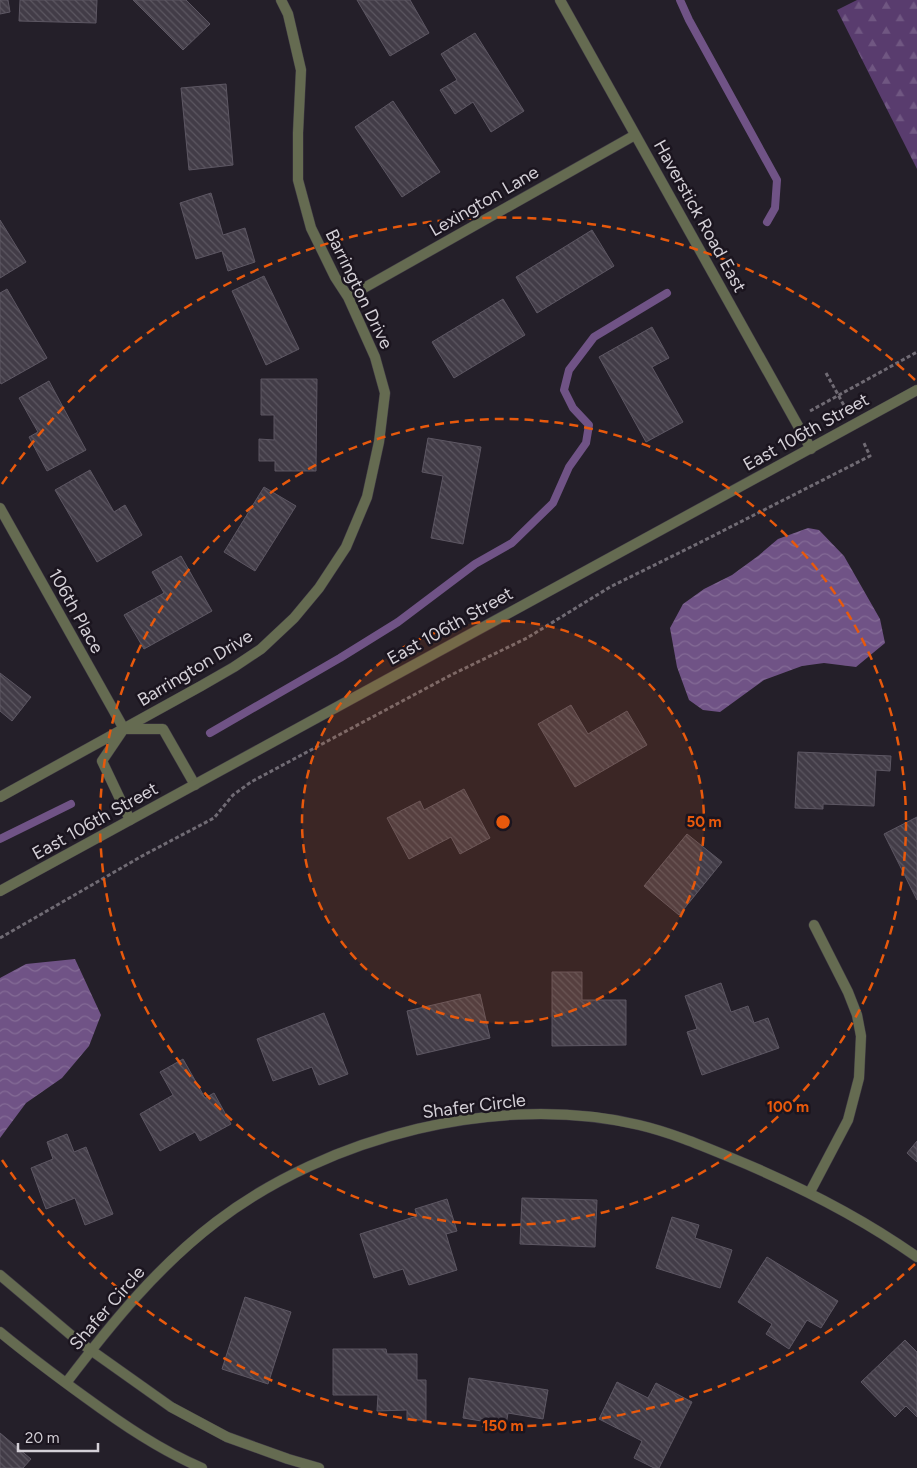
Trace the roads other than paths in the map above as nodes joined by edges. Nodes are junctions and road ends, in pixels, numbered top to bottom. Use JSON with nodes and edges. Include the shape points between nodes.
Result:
{"nodes":[{"id":1,"x":281,"y":0,"type":"edge"},
{"id":2,"x":560,"y":0,"type":"edge"},
{"id":3,"x":635,"y":135,"type":"junction"},
{"id":4,"x":348,"y":297,"type":"junction"},
{"id":5,"x":917,"y":390,"type":"edge"},
{"id":6,"x":811,"y":449,"type":"junction"},
{"id":7,"x":0,"y":508,"type":"edge"},
{"id":8,"x":124,"y":729,"type":"junction"},
{"id":9,"x":194,"y":785,"type":"junction"},
{"id":10,"x":0,"y":797,"type":"edge"},
{"id":11,"x":130,"y":820,"type":"junction"},
{"id":12,"x":0,"y":891,"type":"edge"},
{"id":13,"x":814,"y":925,"type":"dead end"},
{"id":14,"x":810,"y":1192,"type":"junction"},
{"id":15,"x":917,"y":1257,"type":"edge"},
{"id":16,"x":0,"y":1275,"type":"edge"},
{"id":17,"x":0,"y":1332,"type":"edge"},
{"id":18,"x":91,"y":1350,"type":"junction"},
{"id":19,"x":66,"y":1383,"type":"junction"},
{"id":20,"x":202,"y":1468,"type":"edge"},
{"id":21,"x":319,"y":1468,"type":"edge"}],
"edges":[{"from":1,"to":4,"type":"street","name":"Barrington Drive","via":[[288,14],[301,70],[298,180],[311,228]]},
{"from":2,"to":3,"type":"street","name":"Haverstick Road East"},
{"from":3,"to":4,"type":"street","name":"Lexington Lane"},
{"from":3,"to":6,"type":"street","name":"Haverstick Road East"},
{"from":4,"to":8,"type":"street","name":"Barrington Drive","via":[[375,357],[385,393],[367,498],[346,547],[294,618],[261,649]]},
{"from":5,"to":6,"type":"street","name":"East 106th Street"},
{"from":6,"to":9,"type":"street","name":"East 106th Street"},
{"from":7,"to":8,"type":"street","name":"106th Place"},
{"from":8,"to":9,"type":"street","via":[[164,729]]},
{"from":8,"to":10,"type":"street","name":"Barrington Drive"},
{"from":8,"to":11,"type":"street","via":[[102,761]]},
{"from":9,"to":11,"type":"street","name":"East 106th Street"},
{"from":11,"to":12,"type":"street","name":"East 106th Street"},
{"from":13,"to":14,"type":"street","via":[[848,992],[861,1036],[859,1078],[848,1120]]},
{"from":14,"to":15,"type":"street","name":"Shafer Circle"},
{"from":14,"to":18,"type":"street","name":"Shafer Circle","via":[[693,1142],[639,1125],[566,1115],[454,1121],[371,1142],[276,1183],[199,1236],[133,1299]]},
{"from":16,"to":18,"type":"street"},
{"from":17,"to":19,"type":"street"},
{"from":18,"to":19,"type":"street","name":"Shafer Circle"},
{"from":18,"to":21,"type":"street","via":[[171,1407],[201,1424],[259,1449]]},
{"from":19,"to":20,"type":"street","via":[[120,1422],[179,1458]]}]}
